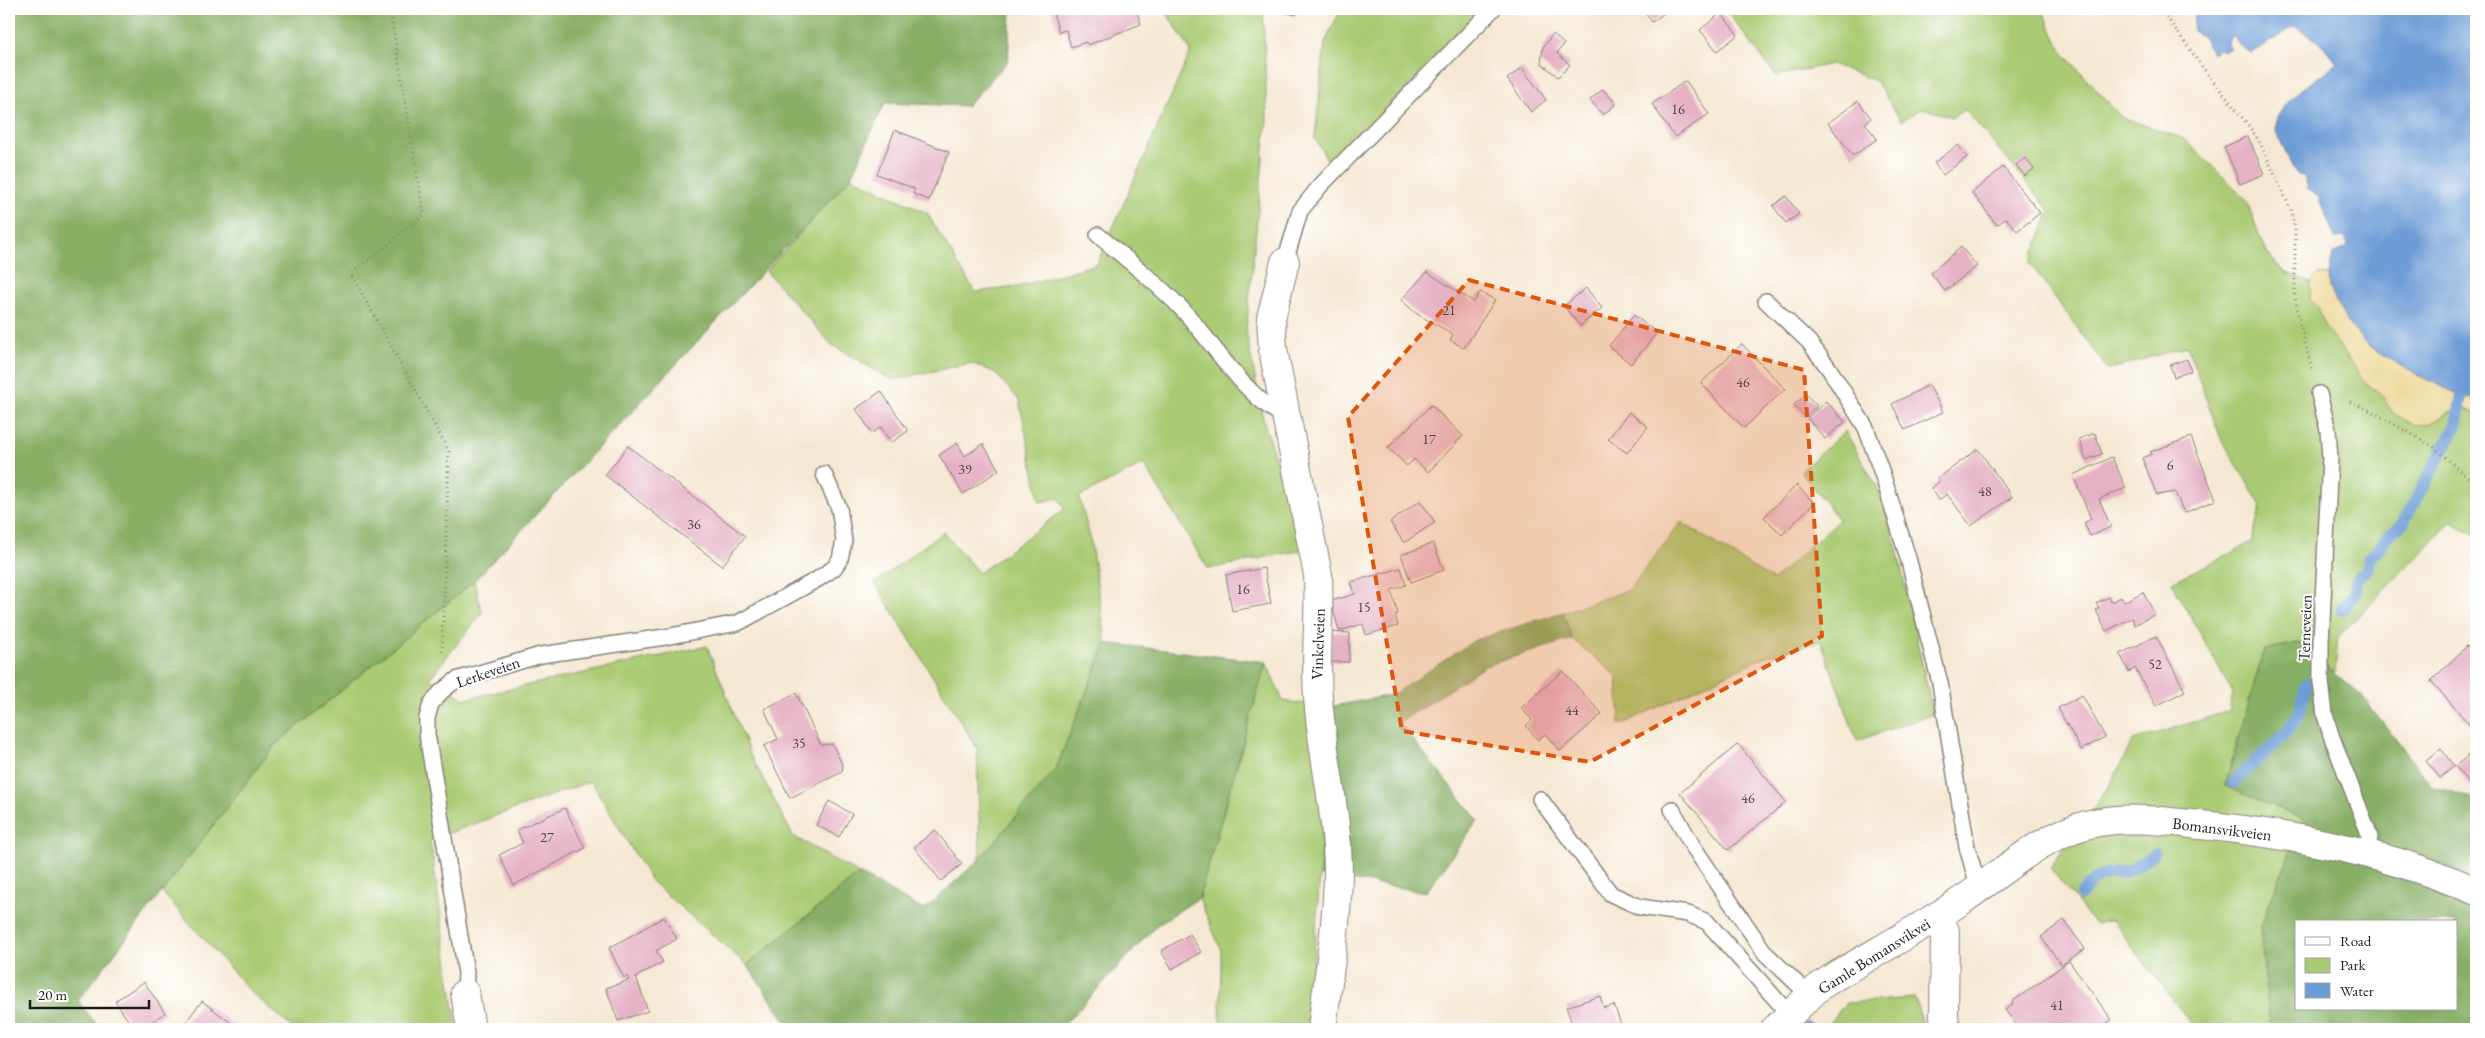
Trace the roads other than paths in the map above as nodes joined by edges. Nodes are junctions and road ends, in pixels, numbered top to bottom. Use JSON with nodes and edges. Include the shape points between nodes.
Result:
{"nodes":[{"id":1,"x":1493,"y":9,"type":"edge"},
{"id":2,"x":1098,"y":235,"type":"dead end"},
{"id":3,"x":1285,"y":262,"type":"joint"},
{"id":4,"x":1766,"y":301,"type":"dead end"},
{"id":5,"x":2319,"y":394,"type":"road end"},
{"id":6,"x":1286,"y":418,"type":"junction"},
{"id":7,"x":824,"y":474,"type":"dead end"},
{"id":8,"x":1540,"y":799,"type":"dead end"},
{"id":9,"x":1672,"y":809,"type":"dead end"},
{"id":10,"x":2367,"y":855,"type":"junction"},
{"id":11,"x":1978,"y":889,"type":"junction"},
{"id":12,"x":2476,"y":890,"type":"edge"},
{"id":13,"x":1938,"y":916,"type":"junction"},
{"id":14,"x":465,"y":993,"type":"joint"},
{"id":15,"x":1810,"y":996,"type":"junction"},
{"id":16,"x":1782,"y":1022,"type":"edge"},
{"id":17,"x":471,"y":1029,"type":"edge"},
{"id":18,"x":1322,"y":1029,"type":"edge"},
{"id":19,"x":1946,"y":1029,"type":"edge"}],
"edges":[{"from":1,"to":3,"type":"lane","via":[[1320,186],[1300,211]]},
{"from":2,"to":6,"type":"lane","via":[[1181,308],[1248,386]]},
{"from":3,"to":6,"type":"street","name":"Vinkelveien","via":[[1271,318],[1273,350]]},
{"from":4,"to":11,"type":"lane","via":[[1809,342],[1866,428],[1908,558],[1940,683],[1967,847]]},
{"from":5,"to":10,"type":"lane","name":"Terneveien","via":[[2328,430],[2330,458],[2320,642],[2321,682],[2331,735],[2370,836]]},
{"from":6,"to":18,"type":"street","name":"Vinkelveien","via":[[1318,575],[1317,695],[1337,854],[1335,915]]},
{"from":7,"to":14,"type":"lane","name":"Lerkeveien","via":[[842,520],[844,541],[840,560],[834,568],[768,608],[738,623],[541,655],[456,680],[431,704],[427,734],[466,973]]},
{"from":8,"to":16,"type":"lane","via":[[1611,894],[1640,907],[1688,914],[1708,922]]},
{"from":9,"to":15,"type":"lane","via":[[1692,845],[1765,953]]},
{"from":10,"to":11,"type":"street","name":"Bomansvikveien","via":[[2311,842],[2208,826],[2159,820],[2104,822],[2085,825],[2049,840]]},
{"from":10,"to":12,"type":"street","name":"Bomansvikveien","via":[[2422,870]]},
{"from":11,"to":13,"type":"street","name":"Gamle Bomansvikvei"},
{"from":13,"to":15,"type":"street","name":"Gamle Bomansvikvei","via":[[1834,977]]},
{"from":13,"to":19,"type":"street","via":[[1946,931]]},
{"from":14,"to":17,"type":"street","name":"Lerkeveien"},
{"from":15,"to":16,"type":"street","name":"Gamle Bomansvikvei"}]}
